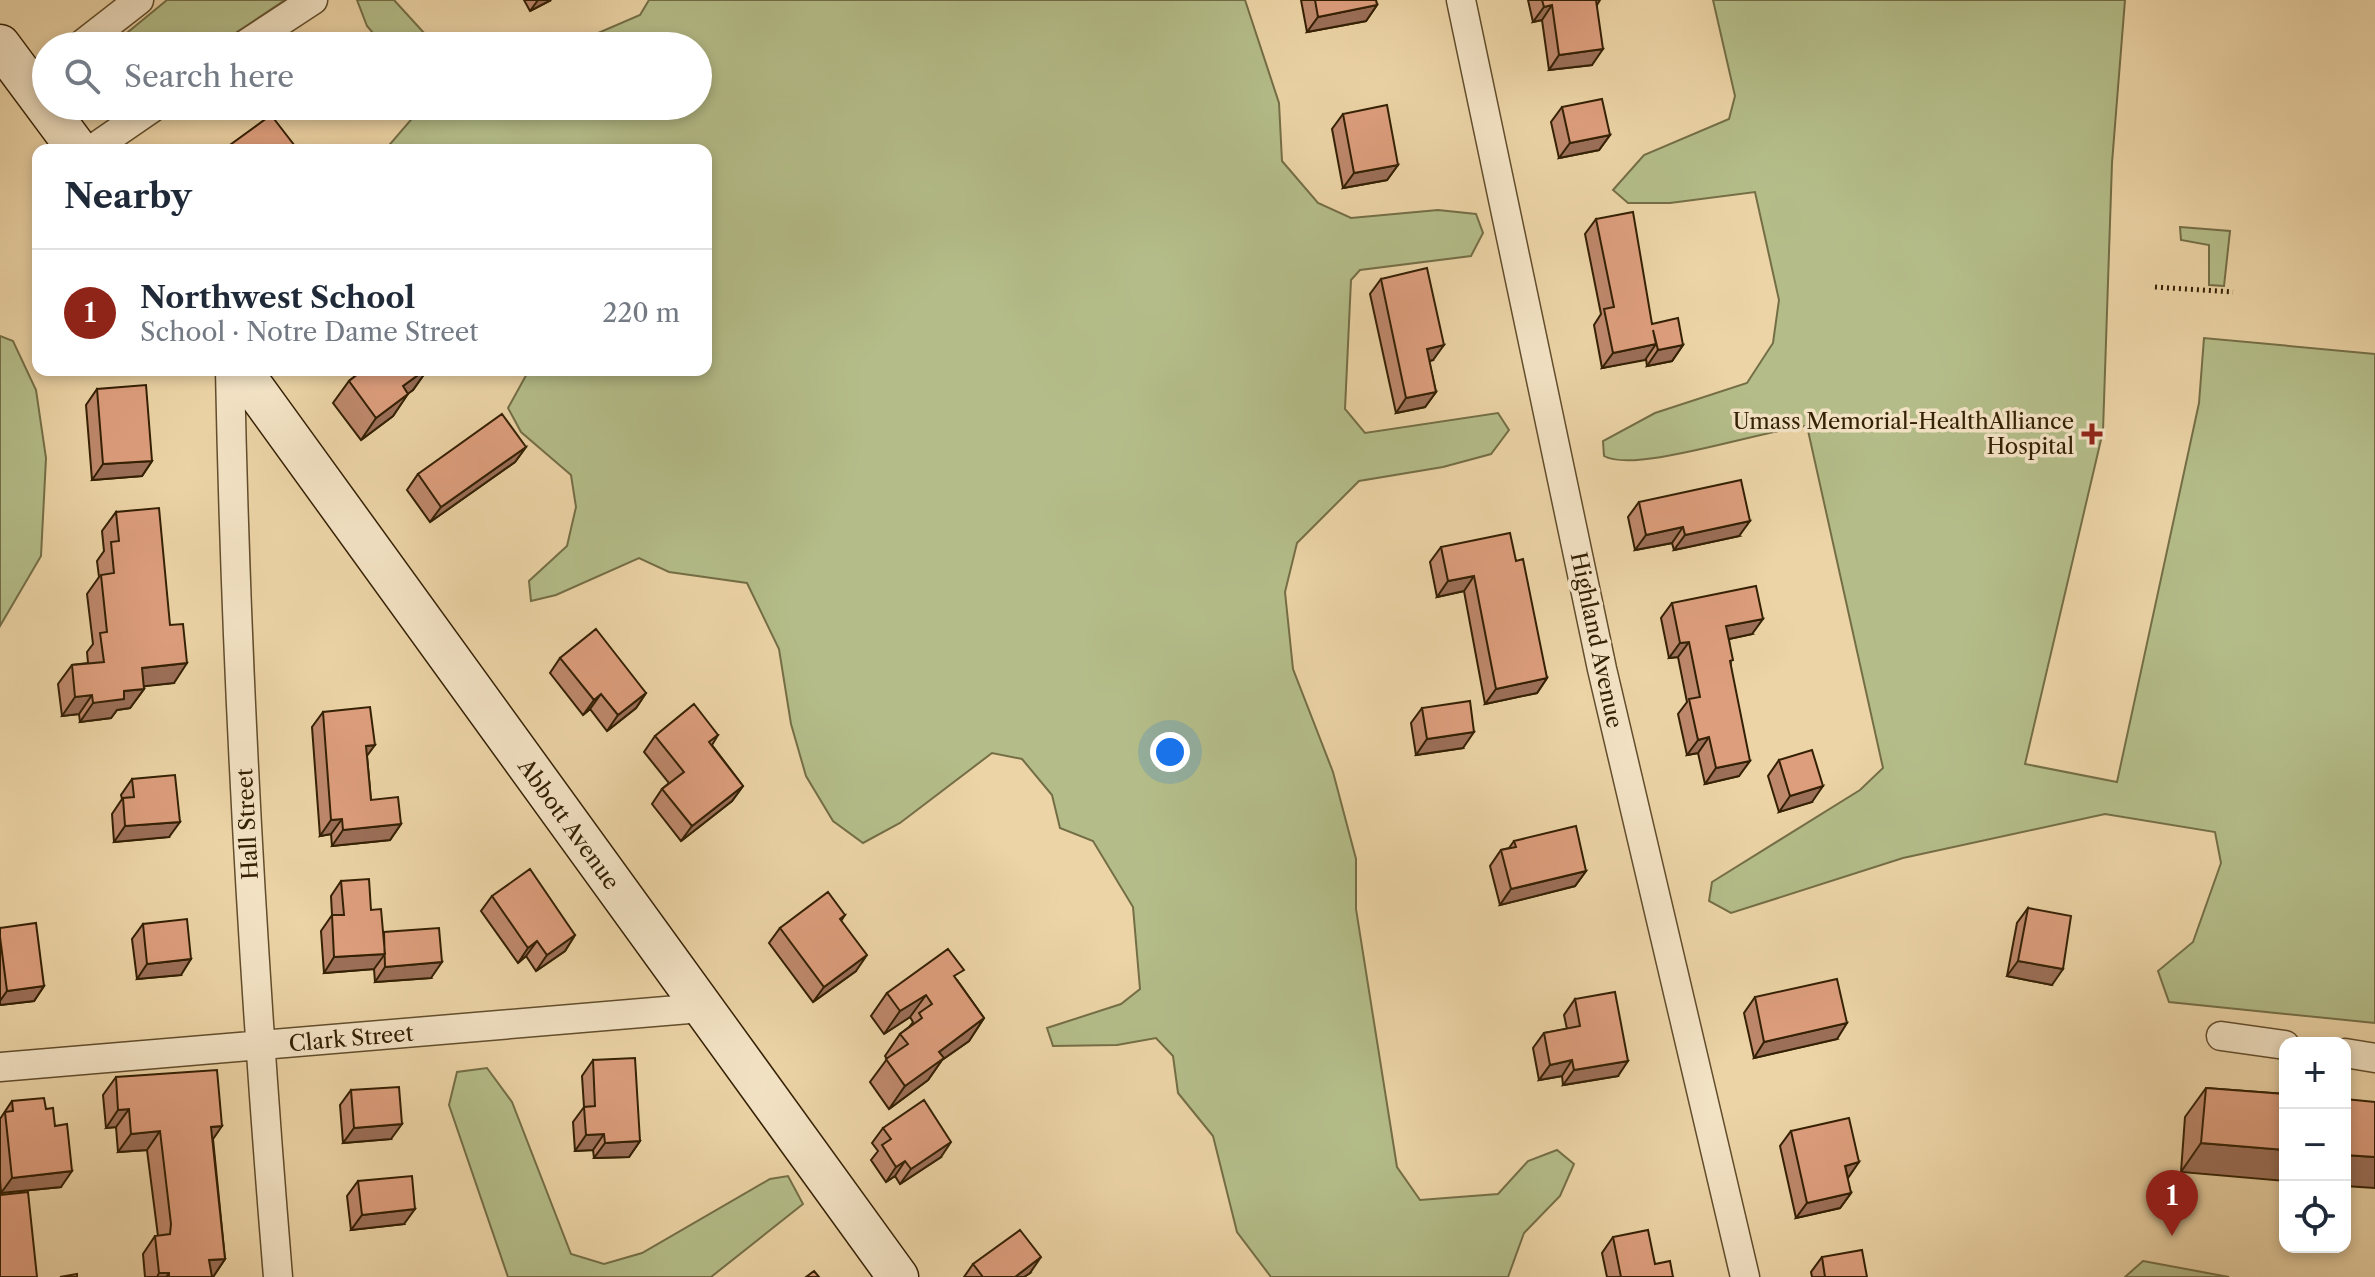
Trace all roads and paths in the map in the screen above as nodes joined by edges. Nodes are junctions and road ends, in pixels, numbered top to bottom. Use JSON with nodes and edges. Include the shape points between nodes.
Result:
{"nodes":[{"id":1,"x":139,"y":0,"type":"edge"},
{"id":2,"x":313,"y":0,"type":"edge"},
{"id":3,"x":1461,"y":0,"type":"edge"},
{"id":4,"x":98,"y":32,"type":"edge"},
{"id":5,"x":264,"y":32,"type":"edge"},
{"id":6,"x":0,"y":45,"type":"edge"},
{"id":7,"x":32,"y":74,"type":"edge"},
{"id":8,"x":61,"y":120,"type":"edge"},
{"id":9,"x":135,"y":120,"type":"edge"},
{"id":10,"x":75,"y":144,"type":"edge"},
{"id":11,"x":100,"y":144,"type":"edge"},
{"id":12,"x":2155,"y":287,"type":"dead end"},
{"id":13,"x":2233,"y":292,"type":"dead end"},
{"id":14,"x":230,"y":376,"type":"edge"},
{"id":15,"x":245,"y":376,"type":"edge"},
{"id":16,"x":701,"y":1008,"type":"junction"},
{"id":17,"x":2221,"y":1036,"type":"dead end"},
{"id":18,"x":2279,"y":1044,"type":"edge"},
{"id":19,"x":259,"y":1046,"type":"junction"},
{"id":20,"x":2351,"y":1054,"type":"edge"},
{"id":21,"x":2375,"y":1058,"type":"edge"},
{"id":22,"x":0,"y":1067,"type":"edge"},
{"id":23,"x":278,"y":1277,"type":"edge"},
{"id":24,"x":898,"y":1277,"type":"edge"},
{"id":25,"x":1745,"y":1277,"type":"edge"}],
"edges":[{"from":1,"to":4,"type":"street"},
{"from":2,"to":5,"type":"street"},
{"from":3,"to":25,"type":"street","name":"Highland Avenue","via":[[1602,669]]},
{"from":6,"to":7,"type":"street"},
{"from":8,"to":10,"type":"street"},
{"from":9,"to":11,"type":"street"},
{"from":12,"to":13,"type":"path"},
{"from":14,"to":19,"type":"street","name":"Hall Street","via":[[234,576]]},
{"from":15,"to":16,"type":"street","name":"Abbott Avenue"},
{"from":16,"to":19,"type":"street","name":"Clark Street"},
{"from":16,"to":24,"type":"street","name":"Abbott Avenue"},
{"from":17,"to":18,"type":"street"},
{"from":19,"to":22,"type":"street","name":"Clark Street"},
{"from":19,"to":23,"type":"street","name":"Hall Street"},
{"from":20,"to":21,"type":"street"}]}
